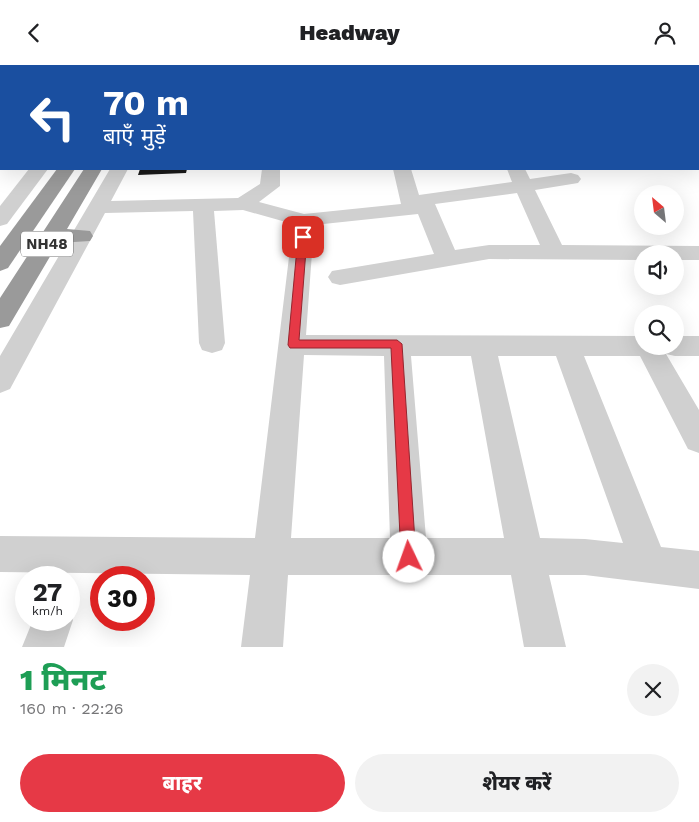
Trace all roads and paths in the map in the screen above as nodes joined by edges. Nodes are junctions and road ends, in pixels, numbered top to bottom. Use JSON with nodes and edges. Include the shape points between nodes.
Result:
{"nodes":[{"id":1,"x":38,"y":170,"type":"edge"},
{"id":2,"x":65,"y":170,"type":"edge"},
{"id":3,"x":92,"y":170,"type":"edge"},
{"id":4,"x":118,"y":170,"type":"edge"},
{"id":5,"x":271,"y":170,"type":"edge"},
{"id":6,"x":402,"y":170,"type":"edge"},
{"id":7,"x":520,"y":178,"type":"edge"},
{"id":8,"x":572,"y":179,"type":"dead end"},
{"id":9,"x":243,"y":204,"type":"junction"},
{"id":10,"x":203,"y":205,"type":"junction"},
{"id":11,"x":98,"y":207,"type":"junction"},
{"id":12,"x":419,"y":208,"type":"junction"},
{"id":13,"x":0,"y":220,"type":"edge"},
{"id":14,"x":304,"y":220,"type":"junction"},
{"id":15,"x":52,"y":236,"type":"junction"},
{"id":16,"x":82,"y":236,"type":"junction"},
{"id":17,"x":555,"y":253,"type":"junction"},
{"id":18,"x":699,"y":253,"type":"edge"},
{"id":19,"x":447,"y":259,"type":"junction"},
{"id":20,"x":0,"y":263,"type":"edge"},
{"id":21,"x":340,"y":277,"type":"dead end"},
{"id":22,"x":0,"y":319,"type":"edge"},
{"id":23,"x":212,"y":343,"type":"dead end"},
{"id":24,"x":397,"y":344,"type":"junction"},
{"id":25,"x":482,"y":344,"type":"junction"},
{"id":26,"x":294,"y":345,"type":"junction"},
{"id":27,"x":566,"y":345,"type":"junction"},
{"id":28,"x":634,"y":345,"type":"edge"},
{"id":29,"x":684,"y":346,"type":"edge"},
{"id":30,"x":699,"y":346,"type":"edge"},
{"id":31,"x":653,"y":355,"type":"edge"},
{"id":32,"x":0,"y":381,"type":"edge"},
{"id":33,"x":699,"y":439,"type":"edge"},
{"id":34,"x":0,"y":554,"type":"edge"},
{"id":35,"x":270,"y":557,"type":"junction"},
{"id":36,"x":409,"y":557,"type":"junction"},
{"id":37,"x":527,"y":557,"type":"junction"},
{"id":38,"x":649,"y":565,"type":"junction"},
{"id":39,"x":66,"y":566,"type":"edge"},
{"id":40,"x":80,"y":567,"type":"edge"},
{"id":41,"x":699,"y":570,"type":"edge"},
{"id":42,"x":49,"y":631,"type":"edge"},
{"id":43,"x":43,"y":647,"type":"edge"},
{"id":44,"x":262,"y":647,"type":"edge"},
{"id":45,"x":546,"y":647,"type":"edge"}],
"edges":[{"from":1,"to":13,"type":"street"},
{"from":2,"to":20,"type":"highway","number":"NH48"},
{"from":3,"to":15,"type":"highway","number":"NH48"},
{"from":4,"to":11,"type":"street"},
{"from":5,"to":9,"type":"street","via":[[270,186]]},
{"from":6,"to":12,"type":"street"},
{"from":7,"to":8,"type":"street"},
{"from":7,"to":12,"type":"street","via":[[423,200]]},
{"from":7,"to":17,"type":"street"},
{"from":9,"to":10,"type":"street"},
{"from":9,"to":14,"type":"street"},
{"from":10,"to":11,"type":"street"},
{"from":10,"to":23,"type":"street"},
{"from":11,"to":16,"type":"street"},
{"from":12,"to":14,"type":"street"},
{"from":12,"to":19,"type":"street"},
{"from":14,"to":26,"type":"street"},
{"from":15,"to":16,"type":"highway"},
{"from":15,"to":22,"type":"highway","number":"NH48"},
{"from":16,"to":32,"type":"street"},
{"from":17,"to":18,"type":"street"},
{"from":17,"to":19,"type":"street","via":[[489,252]]},
{"from":19,"to":21,"type":"street"},
{"from":24,"to":25,"type":"street"},
{"from":24,"to":26,"type":"street"},
{"from":24,"to":36,"type":"street"},
{"from":25,"to":27,"type":"street"},
{"from":25,"to":37,"type":"street"},
{"from":26,"to":35,"type":"street"},
{"from":27,"to":28,"type":"street"},
{"from":27,"to":38,"type":"street"},
{"from":29,"to":30,"type":"street"},
{"from":31,"to":33,"type":"street"},
{"from":34,"to":39,"type":"street"},
{"from":35,"to":36,"type":"street"},
{"from":35,"to":40,"type":"street"},
{"from":35,"to":44,"type":"street"},
{"from":36,"to":37,"type":"street"},
{"from":37,"to":38,"type":"street","via":[[585,557]]},
{"from":37,"to":45,"type":"street"},
{"from":38,"to":41,"type":"street"},
{"from":42,"to":43,"type":"street"}]}
